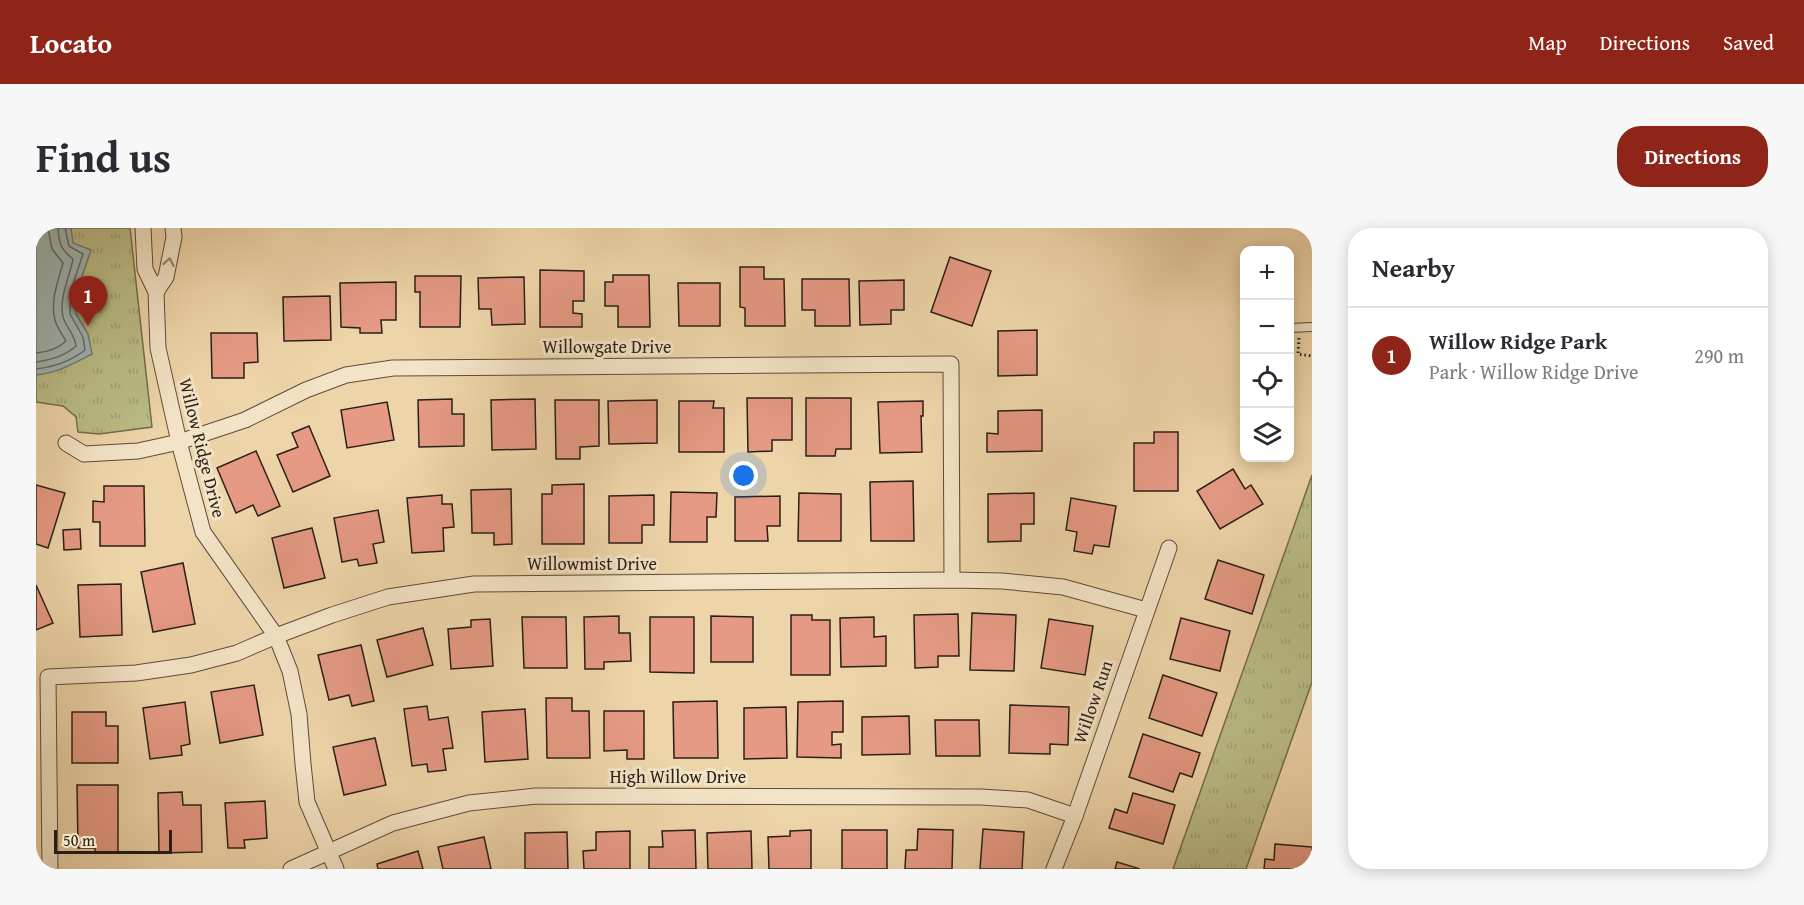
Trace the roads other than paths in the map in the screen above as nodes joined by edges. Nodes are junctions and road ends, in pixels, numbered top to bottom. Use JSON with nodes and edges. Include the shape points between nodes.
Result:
{"nodes":[{"id":1,"x":142,"y":228,"type":"edge"},
{"id":2,"x":173,"y":228,"type":"edge"},
{"id":3,"x":156,"y":292,"type":"junction"},
{"id":4,"x":1312,"y":327,"type":"edge"},
{"id":5,"x":1294,"y":328,"type":"edge"},
{"id":6,"x":179,"y":442,"type":"junction"},
{"id":7,"x":66,"y":443,"type":"dead end"},
{"id":8,"x":1169,"y":548,"type":"dead end"},
{"id":9,"x":952,"y":580,"type":"junction"},
{"id":10,"x":1146,"y":609,"type":"junction"},
{"id":11,"x":276,"y":636,"type":"junction"},
{"id":12,"x":1075,"y":816,"type":"junction"},
{"id":13,"x":328,"y":852,"type":"junction"},
{"id":14,"x":50,"y":869,"type":"edge"},
{"id":15,"x":291,"y":869,"type":"edge"},
{"id":16,"x":336,"y":869,"type":"edge"},
{"id":17,"x":1054,"y":869,"type":"edge"}],
"edges":[{"from":1,"to":3,"type":"street","name":"Willow Ridge Drive","via":[[145,269]]},
{"from":3,"to":2,"type":"street","name":"Willow Ridge Drive","one_way":true,"via":[[166,277]]},
{"from":3,"to":6,"type":"street","name":"Willow Ridge Drive","via":[[158,348]]},
{"from":4,"to":5,"type":"lane"},
{"from":6,"to":7,"type":"street","name":"Willowgate Drive","via":[[138,451],[84,454]]},
{"from":6,"to":9,"type":"street","name":"Willowgate Drive","via":[[245,420],[346,375],[393,368],[951,364]]},
{"from":6,"to":11,"type":"street","name":"Willow Ridge Drive","via":[[203,532]]},
{"from":8,"to":10,"type":"street","name":"Willow Run"},
{"from":9,"to":10,"type":"street","name":"Willowmist Drive","via":[[1063,587]]},
{"from":9,"to":11,"type":"street","name":"Willowmist Drive","via":[[474,584],[388,597]]},
{"from":10,"to":12,"type":"street","name":"Willow Run"},
{"from":11,"to":13,"type":"street","name":"Willow Ridge Drive","via":[[290,671],[299,714],[308,802]]},
{"from":11,"to":14,"type":"street","name":"Willowmist Drive","via":[[237,653],[191,665],[136,674],[48,677]]},
{"from":12,"to":13,"type":"street","name":"High Willow Drive","via":[[1028,800],[981,797],[536,796],[469,803],[393,823]]},
{"from":12,"to":17,"type":"street","name":"Willow Run"},
{"from":13,"to":15,"type":"street","name":"High Willow Drive"},
{"from":13,"to":16,"type":"street","name":"Willow Ridge Drive"}]}
